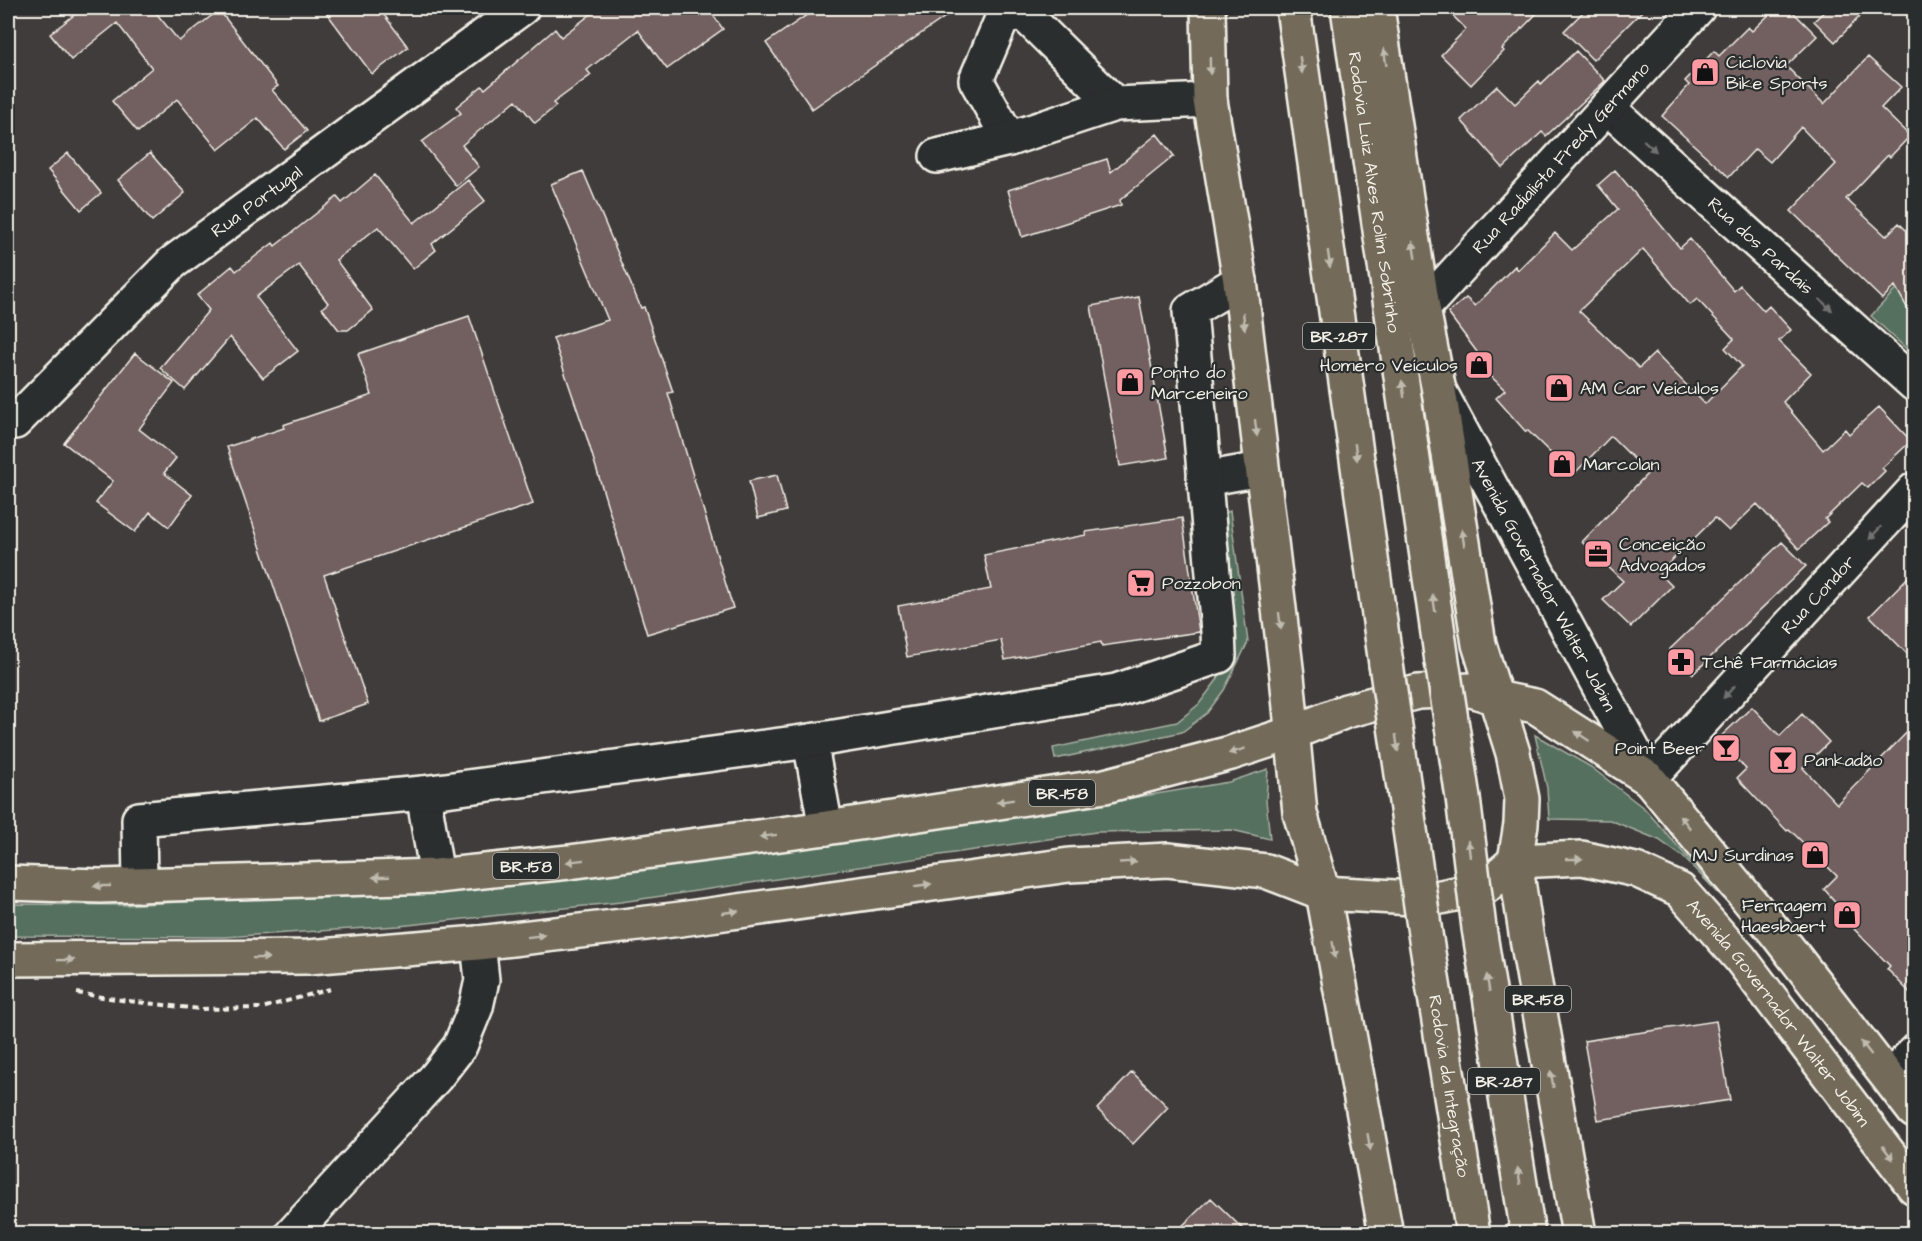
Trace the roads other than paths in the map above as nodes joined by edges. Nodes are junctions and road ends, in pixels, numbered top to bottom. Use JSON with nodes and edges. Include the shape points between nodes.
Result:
{"nodes":[{"id":1,"x":522,"y":8,"type":"edge"},
{"id":2,"x":1208,"y":8,"type":"edge"},
{"id":3,"x":1293,"y":8,"type":"edge"},
{"id":4,"x":1348,"y":8,"type":"edge"},
{"id":5,"x":1377,"y":8,"type":"edge"},
{"id":6,"x":1698,"y":8,"type":"edge"},
{"id":7,"x":1210,"y":100,"type":"junction"},
{"id":8,"x":1115,"y":104,"type":"junction"},
{"id":9,"x":1607,"y":107,"type":"junction"},
{"id":10,"x":1009,"y":139,"type":"junction"},
{"id":11,"x":937,"y":156,"type":"dead end"},
{"id":12,"x":1240,"y":281,"type":"junction"},
{"id":13,"x":1423,"y":308,"type":"junction"},
{"id":14,"x":1914,"y":384,"type":"edge"},
{"id":15,"x":1439,"y":391,"type":"junction"},
{"id":16,"x":15,"y":422,"type":"dead end"},
{"id":17,"x":1261,"y":469,"type":"junction"},
{"id":18,"x":1204,"y":479,"type":"junction"},
{"id":19,"x":1914,"y":490,"type":"edge"},
{"id":20,"x":1496,"y":698,"type":"junction"},
{"id":21,"x":1292,"y":734,"type":"junction"},
{"id":22,"x":810,"y":741,"type":"junction"},
{"id":23,"x":1649,"y":779,"type":"junction"},
{"id":24,"x":423,"y":793,"type":"junction"},
{"id":25,"x":826,"y":828,"type":"junction"},
{"id":26,"x":1515,"y":861,"type":"junction"},
{"id":27,"x":437,"y":876,"type":"junction"},
{"id":28,"x":8,"y":883,"type":"edge"},
{"id":29,"x":140,"y":885,"type":"junction"},
{"id":30,"x":1323,"y":893,"type":"junction"},
{"id":31,"x":478,"y":942,"type":"junction"},
{"id":32,"x":8,"y":959,"type":"edge"},
{"id":33,"x":1914,"y":1052,"type":"edge"},
{"id":34,"x":1890,"y":1079,"type":"junction"},
{"id":35,"x":1914,"y":1111,"type":"edge"},
{"id":36,"x":1914,"y":1187,"type":"edge"},
{"id":37,"x":292,"y":1233,"type":"edge"},
{"id":38,"x":1386,"y":1233,"type":"edge"},
{"id":39,"x":1473,"y":1233,"type":"edge"},
{"id":40,"x":1528,"y":1233,"type":"edge"},
{"id":41,"x":1579,"y":1233,"type":"edge"}],
"edges":[{"from":1,"to":16,"type":"street","name":"Rua Portugal","via":[[172,263]]},
{"from":2,"to":7,"type":"main road","one_way":true},
{"from":3,"to":39,"type":"main road","name":"Rodovia da Integração","number":"BR-287","one_way":true,"bridge":true,"via":[[1426,940]]},
{"from":40,"to":4,"type":"main road","name":"Rodovia Luiz Alves Rolim Sobrinho","number":"BR-287","one_way":true,"bridge":true,"via":[[1479,928]]},
{"from":13,"to":5,"type":"main road","one_way":true},
{"from":6,"to":9,"type":"street","name":"Rua Radialista Fredy Germano"},
{"from":7,"to":8,"type":"street"},
{"from":7,"to":12,"type":"main road"},
{"from":8,"to":10,"type":"street"},
{"from":8,"to":10,"type":"street","via":[[1022,11],[1002,19],[976,80]]},
{"from":9,"to":13,"type":"street","name":"Rua Radialista Fredy Germano"},
{"from":9,"to":14,"type":"street","name":"Rua dos Pardais","one_way":true},
{"from":10,"to":11,"type":"street"},
{"from":12,"to":17,"type":"main road","one_way":true},
{"from":12,"to":18,"type":"street","via":[[1190,311]]},
{"from":13,"to":15,"type":"main road"},
{"from":20,"to":15,"type":"main road","one_way":true,"via":[[1479,644]]},
{"from":15,"to":23,"type":"street","name":"Avenida Governador Walter Jobim"},
{"from":17,"to":18,"type":"street"},
{"from":17,"to":21,"type":"main road","one_way":true},
{"from":18,"to":22,"type":"street","via":[[1219,656],[1116,691]]},
{"from":19,"to":23,"type":"street","name":"Rua Condor","one_way":true},
{"from":20,"to":21,"type":"main road","number":"BR-158","via":[[1472,690],[1418,692],[1346,711]]},
{"from":23,"to":20,"type":"main road","name":"Avenida Governador Walter Jobim","one_way":true,"via":[[1536,706]]},
{"from":20,"to":26,"type":"main road","number":"BR-158","via":[[1513,753],[1521,799]]},
{"from":21,"to":25,"type":"main road","number":"BR-158","one_way":true,"via":[[1105,786]]},
{"from":21,"to":30,"type":"main road","via":[[1300,813]]},
{"from":22,"to":24,"type":"street"},
{"from":22,"to":25,"type":"street"},
{"from":34,"to":23,"type":"main road","name":"Avenida Governador Walter Jobim","one_way":true},
{"from":24,"to":27,"type":"street"},
{"from":24,"to":29,"type":"street","via":[[139,819]]},
{"from":25,"to":27,"type":"main road","number":"BR-158","one_way":true},
{"from":26,"to":30,"type":"main road","via":[[1484,888],[1431,899]]},
{"from":26,"to":36,"type":"main road","name":"Avenida Governador Walter Jobim","one_way":true,"via":[[1582,858],[1636,870],[1680,890],[1740,958]]},
{"from":41,"to":26,"type":"main road","number":"BR-158","one_way":true},
{"from":27,"to":29,"type":"main road","number":"BR-158","one_way":true},
{"from":29,"to":28,"type":"main road","number":"BR-158","one_way":true},
{"from":31,"to":30,"type":"main road","one_way":true,"via":[[681,919],[1069,865],[1168,860],[1233,867],[1266,871]]},
{"from":30,"to":38,"type":"main road","one_way":true},
{"from":32,"to":31,"type":"main road","one_way":true,"via":[[308,957]]},
{"from":31,"to":37,"type":"street","via":[[482,980],[460,1046]]},
{"from":33,"to":34,"type":"street"},
{"from":34,"to":35,"type":"main road","name":"Avenida Governador Walter Jobim"}]}
